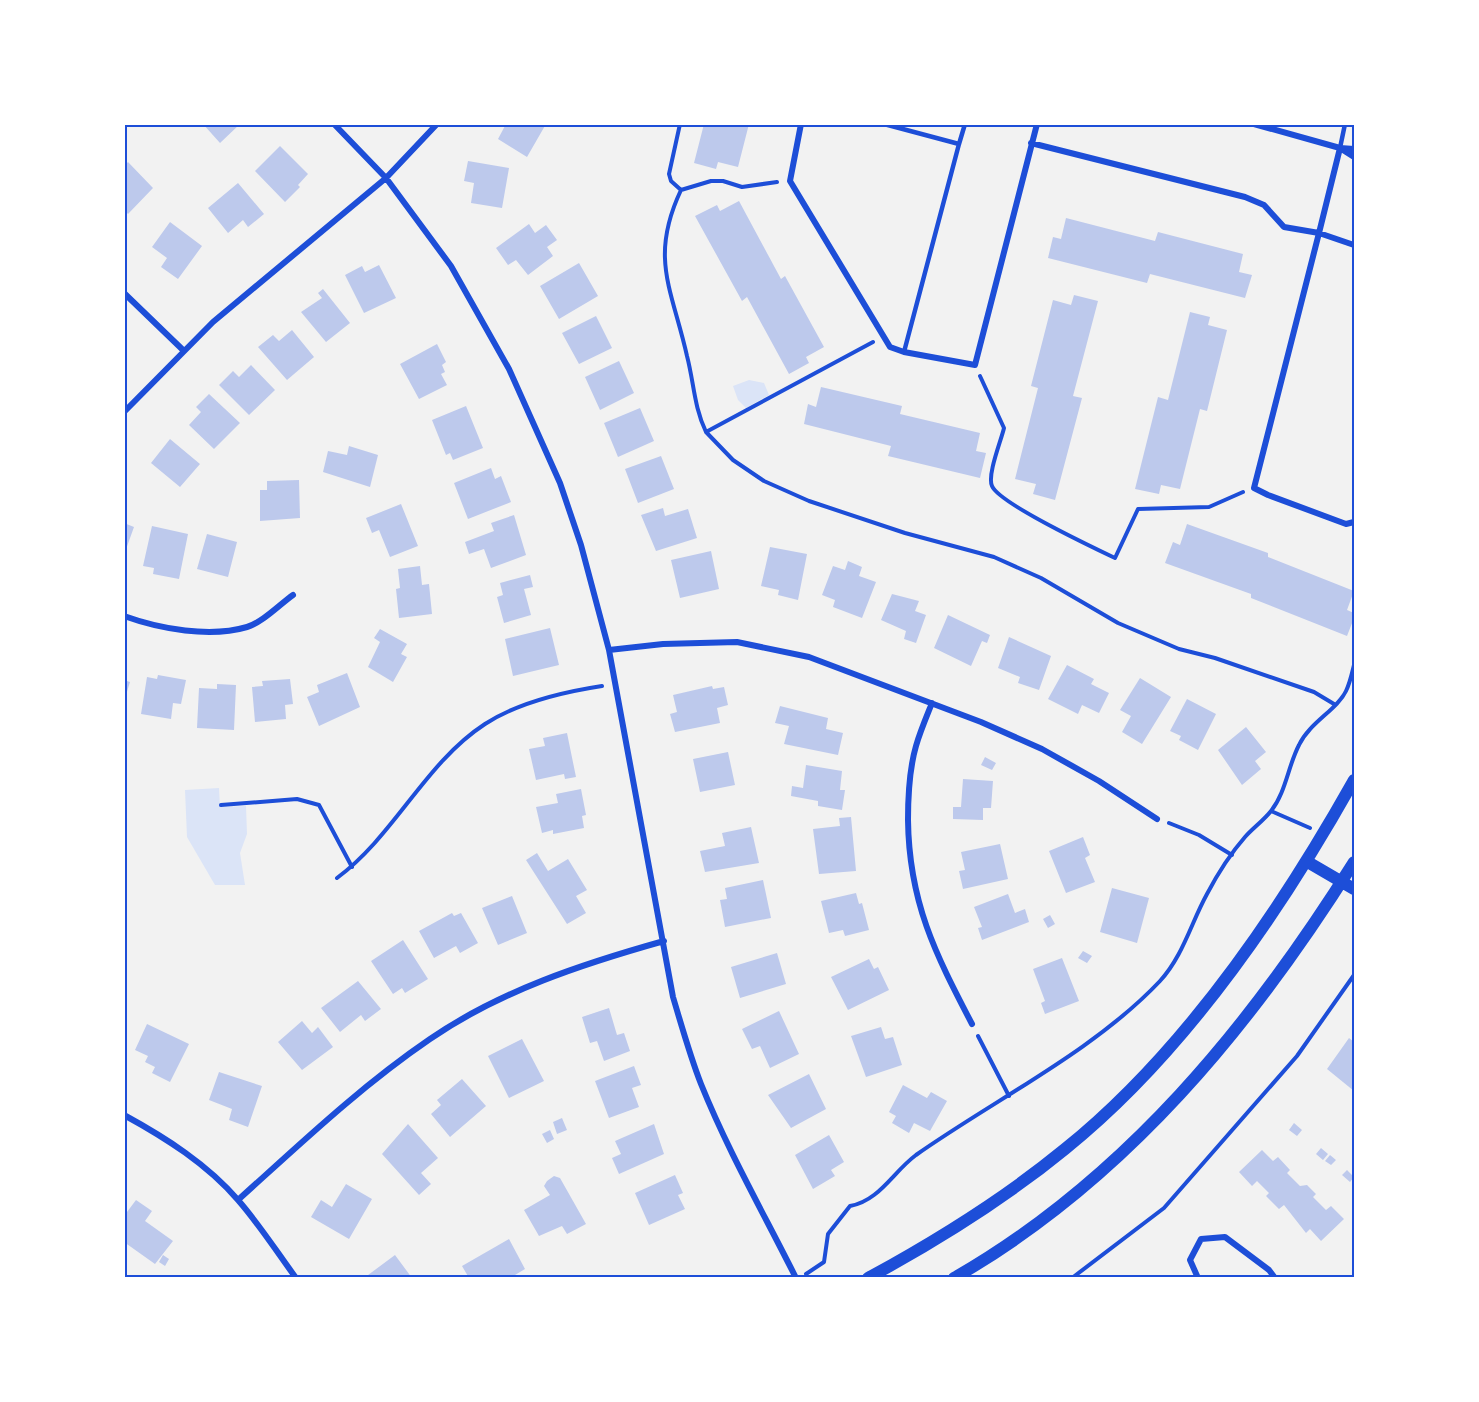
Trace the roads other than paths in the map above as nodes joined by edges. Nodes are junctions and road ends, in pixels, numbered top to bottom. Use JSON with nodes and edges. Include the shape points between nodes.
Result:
{"nodes":[{"id":1,"x":334,"y":124,"type":"edge"},
{"id":2,"x":437,"y":124,"type":"edge"},
{"id":3,"x":801,"y":124,"type":"edge"},
{"id":4,"x":884,"y":124,"type":"edge"},
{"id":5,"x":964,"y":124,"type":"edge"},
{"id":6,"x":1037,"y":124,"type":"edge"},
{"id":7,"x":1254,"y":124,"type":"edge"},
{"id":8,"x":1345,"y":124,"type":"edge"},
{"id":9,"x":1031,"y":143,"type":"junction"},
{"id":10,"x":959,"y":144,"type":"junction"},
{"id":11,"x":1340,"y":148,"type":"junction"},
{"id":12,"x":1354,"y":149,"type":"edge"},
{"id":13,"x":1354,"y":157,"type":"edge"},
{"id":14,"x":386,"y":178,"type":"junction"},
{"id":15,"x":1318,"y":233,"type":"junction"},
{"id":16,"x":1354,"y":245,"type":"edge"},
{"id":17,"x":124,"y":293,"type":"edge"},
{"id":18,"x":183,"y":350,"type":"junction"},
{"id":19,"x":904,"y":352,"type":"junction"},
{"id":20,"x":124,"y":412,"type":"edge"},
{"id":21,"x":1354,"y":522,"type":"edge"},
{"id":22,"x":293,"y":595,"type":"dead end"},
{"id":23,"x":124,"y":616,"type":"edge"},
{"id":24,"x":609,"y":650,"type":"junction"},
{"id":25,"x":932,"y":703,"type":"junction"},
{"id":26,"x":1354,"y":780,"type":"edge"},
{"id":27,"x":1157,"y":819,"type":"road end"},
{"id":28,"x":1306,"y":861,"type":"junction"},
{"id":29,"x":1354,"y":862,"type":"edge"},
{"id":30,"x":1342,"y":882,"type":"junction"},
{"id":31,"x":1354,"y":889,"type":"edge"},
{"id":32,"x":663,"y":941,"type":"junction"},
{"id":33,"x":972,"y":1024,"type":"road end"},
{"id":34,"x":124,"y":1115,"type":"edge"},
{"id":35,"x":238,"y":1200,"type":"junction"},
{"id":36,"x":296,"y":1278,"type":"edge"},
{"id":37,"x":796,"y":1278,"type":"edge"},
{"id":38,"x":868,"y":1278,"type":"edge"},
{"id":39,"x":954,"y":1278,"type":"edge"},
{"id":40,"x":1198,"y":1278,"type":"edge"},
{"id":41,"x":1275,"y":1278,"type":"edge"}],
"edges":[{"from":1,"to":14,"type":"street"},
{"from":2,"to":14,"type":"street"},
{"from":3,"to":19,"type":"street","via":[[790,181],[883,337],[890,347]]},
{"from":4,"to":10,"type":"lane"},
{"from":5,"to":10,"type":"lane"},
{"from":6,"to":9,"type":"street"},
{"from":7,"to":11,"type":"street"},
{"from":8,"to":11,"type":"lane"},
{"from":9,"to":15,"type":"street","via":[[1245,197],[1264,205],[1284,227]]},
{"from":9,"to":19,"type":"street","via":[[975,365]]},
{"from":10,"to":19,"type":"lane"},
{"from":11,"to":12,"type":"street"},
{"from":11,"to":13,"type":"street"},
{"from":11,"to":15,"type":"street"},
{"from":14,"to":18,"type":"street"},
{"from":14,"to":24,"type":"street","via":[[451,266],[539,430],[581,545]]},
{"from":15,"to":16,"type":"street"},
{"from":15,"to":21,"type":"street","via":[[1254,488],[1346,524]]},
{"from":17,"to":18,"type":"street"},
{"from":18,"to":20,"type":"street"},
{"from":22,"to":23,"type":"street","via":[[249,626],[208,632]]},
{"from":24,"to":25,"type":"street","via":[[737,642],[809,657]]},
{"from":24,"to":32,"type":"street"},
{"from":25,"to":27,"type":"street","via":[[1042,749]]},
{"from":25,"to":33,"type":"street","via":[[915,748],[908,796],[908,848],[916,899],[926,930]]},
{"from":26,"to":28,"type":"main road"},
{"from":28,"to":30,"type":"main road"},
{"from":28,"to":38,"type":"main road","via":[[1217,988],[1110,1110],[1004,1196]]},
{"from":29,"to":30,"type":"main road"},
{"from":30,"to":31,"type":"main road"},
{"from":30,"to":39,"type":"main road","via":[[1256,1003],[1196,1079],[1149,1128],[1048,1215]]},
{"from":32,"to":35,"type":"street","via":[[585,963],[513,993],[431,1038],[322,1123]]},
{"from":32,"to":37,"type":"street","via":[[673,997],[701,1085]]},
{"from":34,"to":35,"type":"street","via":[[179,1147]]},
{"from":35,"to":36,"type":"street"},
{"from":40,"to":41,"type":"street","via":[[1190,1260],[1201,1239],[1225,1237]]}]}
